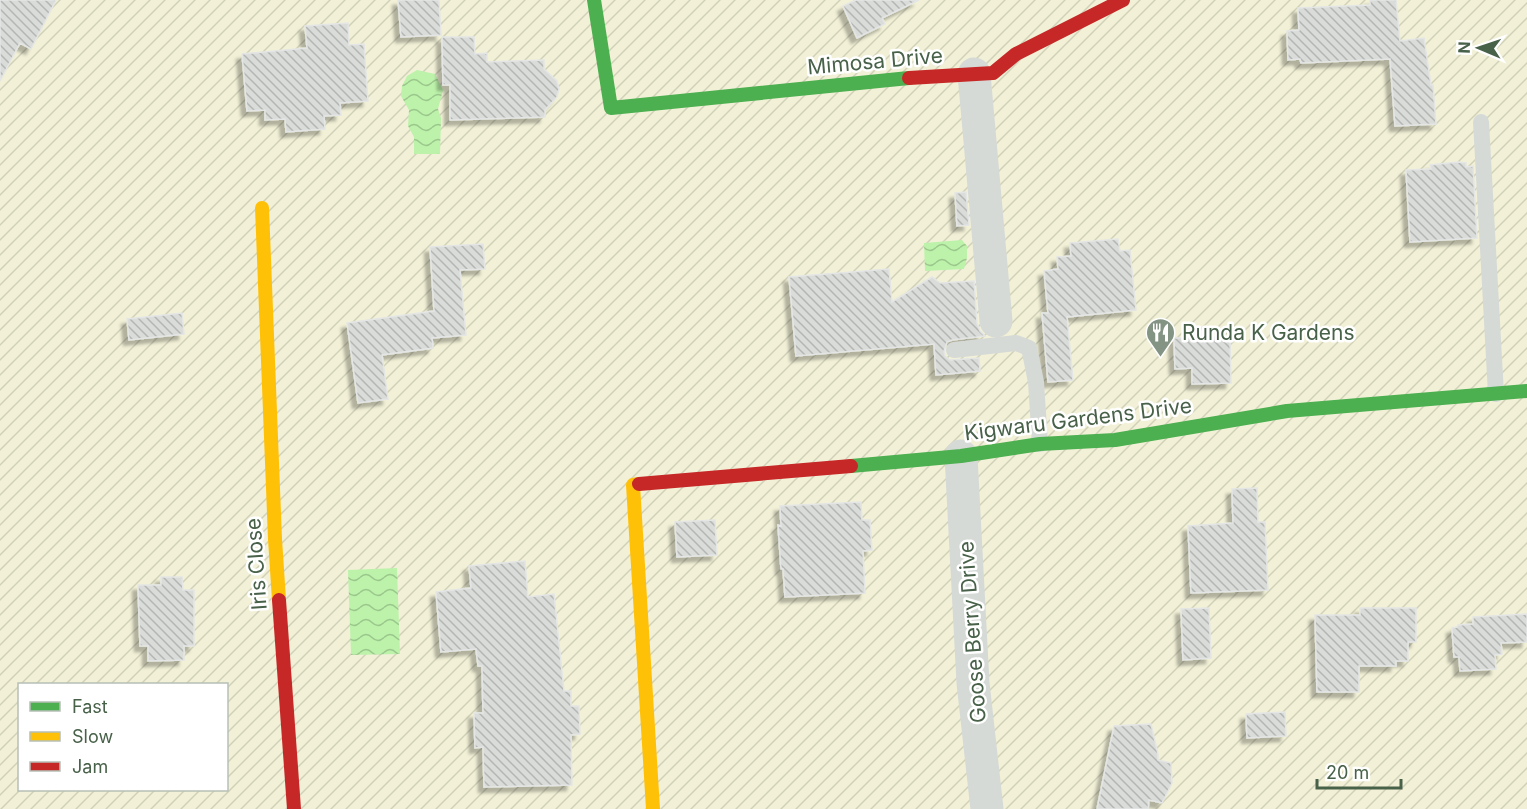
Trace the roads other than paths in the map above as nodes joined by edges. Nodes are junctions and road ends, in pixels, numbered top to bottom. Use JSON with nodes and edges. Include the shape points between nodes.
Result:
{"nodes":[{"id":1,"x":594,"y":0,"type":"edge"},
{"id":2,"x":1123,"y":0,"type":"edge"},
{"id":3,"x":974,"y":75,"type":"junction"},
{"id":4,"x":1481,"y":122,"type":"dead end"},
{"id":5,"x":262,"y":208,"type":"dead end"},
{"id":6,"x":996,"y":321,"type":"dead end"},
{"id":7,"x":954,"y":350,"type":"dead end"},
{"id":8,"x":1527,"y":391,"type":"edge"},
{"id":9,"x":1496,"y":394,"type":"junction"},
{"id":10,"x":1040,"y":444,"type":"junction"},
{"id":11,"x":961,"y":456,"type":"junction"},
{"id":12,"x":294,"y":809,"type":"edge"},
{"id":13,"x":653,"y":809,"type":"edge"},
{"id":14,"x":987,"y":809,"type":"edge"}],
"edges":[{"from":1,"to":3,"type":"street","name":"Mimosa Drive","via":[[611,108]]},
{"from":2,"to":3,"type":"street","name":"Mimosa Drive","via":[[1016,54],[993,73]]},
{"from":3,"to":6,"type":"street"},
{"from":4,"to":9,"type":"lane"},
{"from":5,"to":12,"type":"street","name":"Iris Close","via":[[275,539]]},
{"from":7,"to":10,"type":"lane","via":[[1016,343],[1029,348],[1036,382]]},
{"from":8,"to":9,"type":"street","name":"Kigwaru Gardens Drive"},
{"from":9,"to":10,"type":"street","name":"Kigwaru Gardens Drive","via":[[1287,411],[1115,440]]},
{"from":10,"to":11,"type":"street","name":"Kigwaru Gardens Drive"},
{"from":11,"to":13,"type":"street","name":"Kigwaru Gardens Drive","via":[[633,485]]},
{"from":11,"to":14,"type":"street","name":"Goose Berry Drive","via":[[973,683]]}]}
